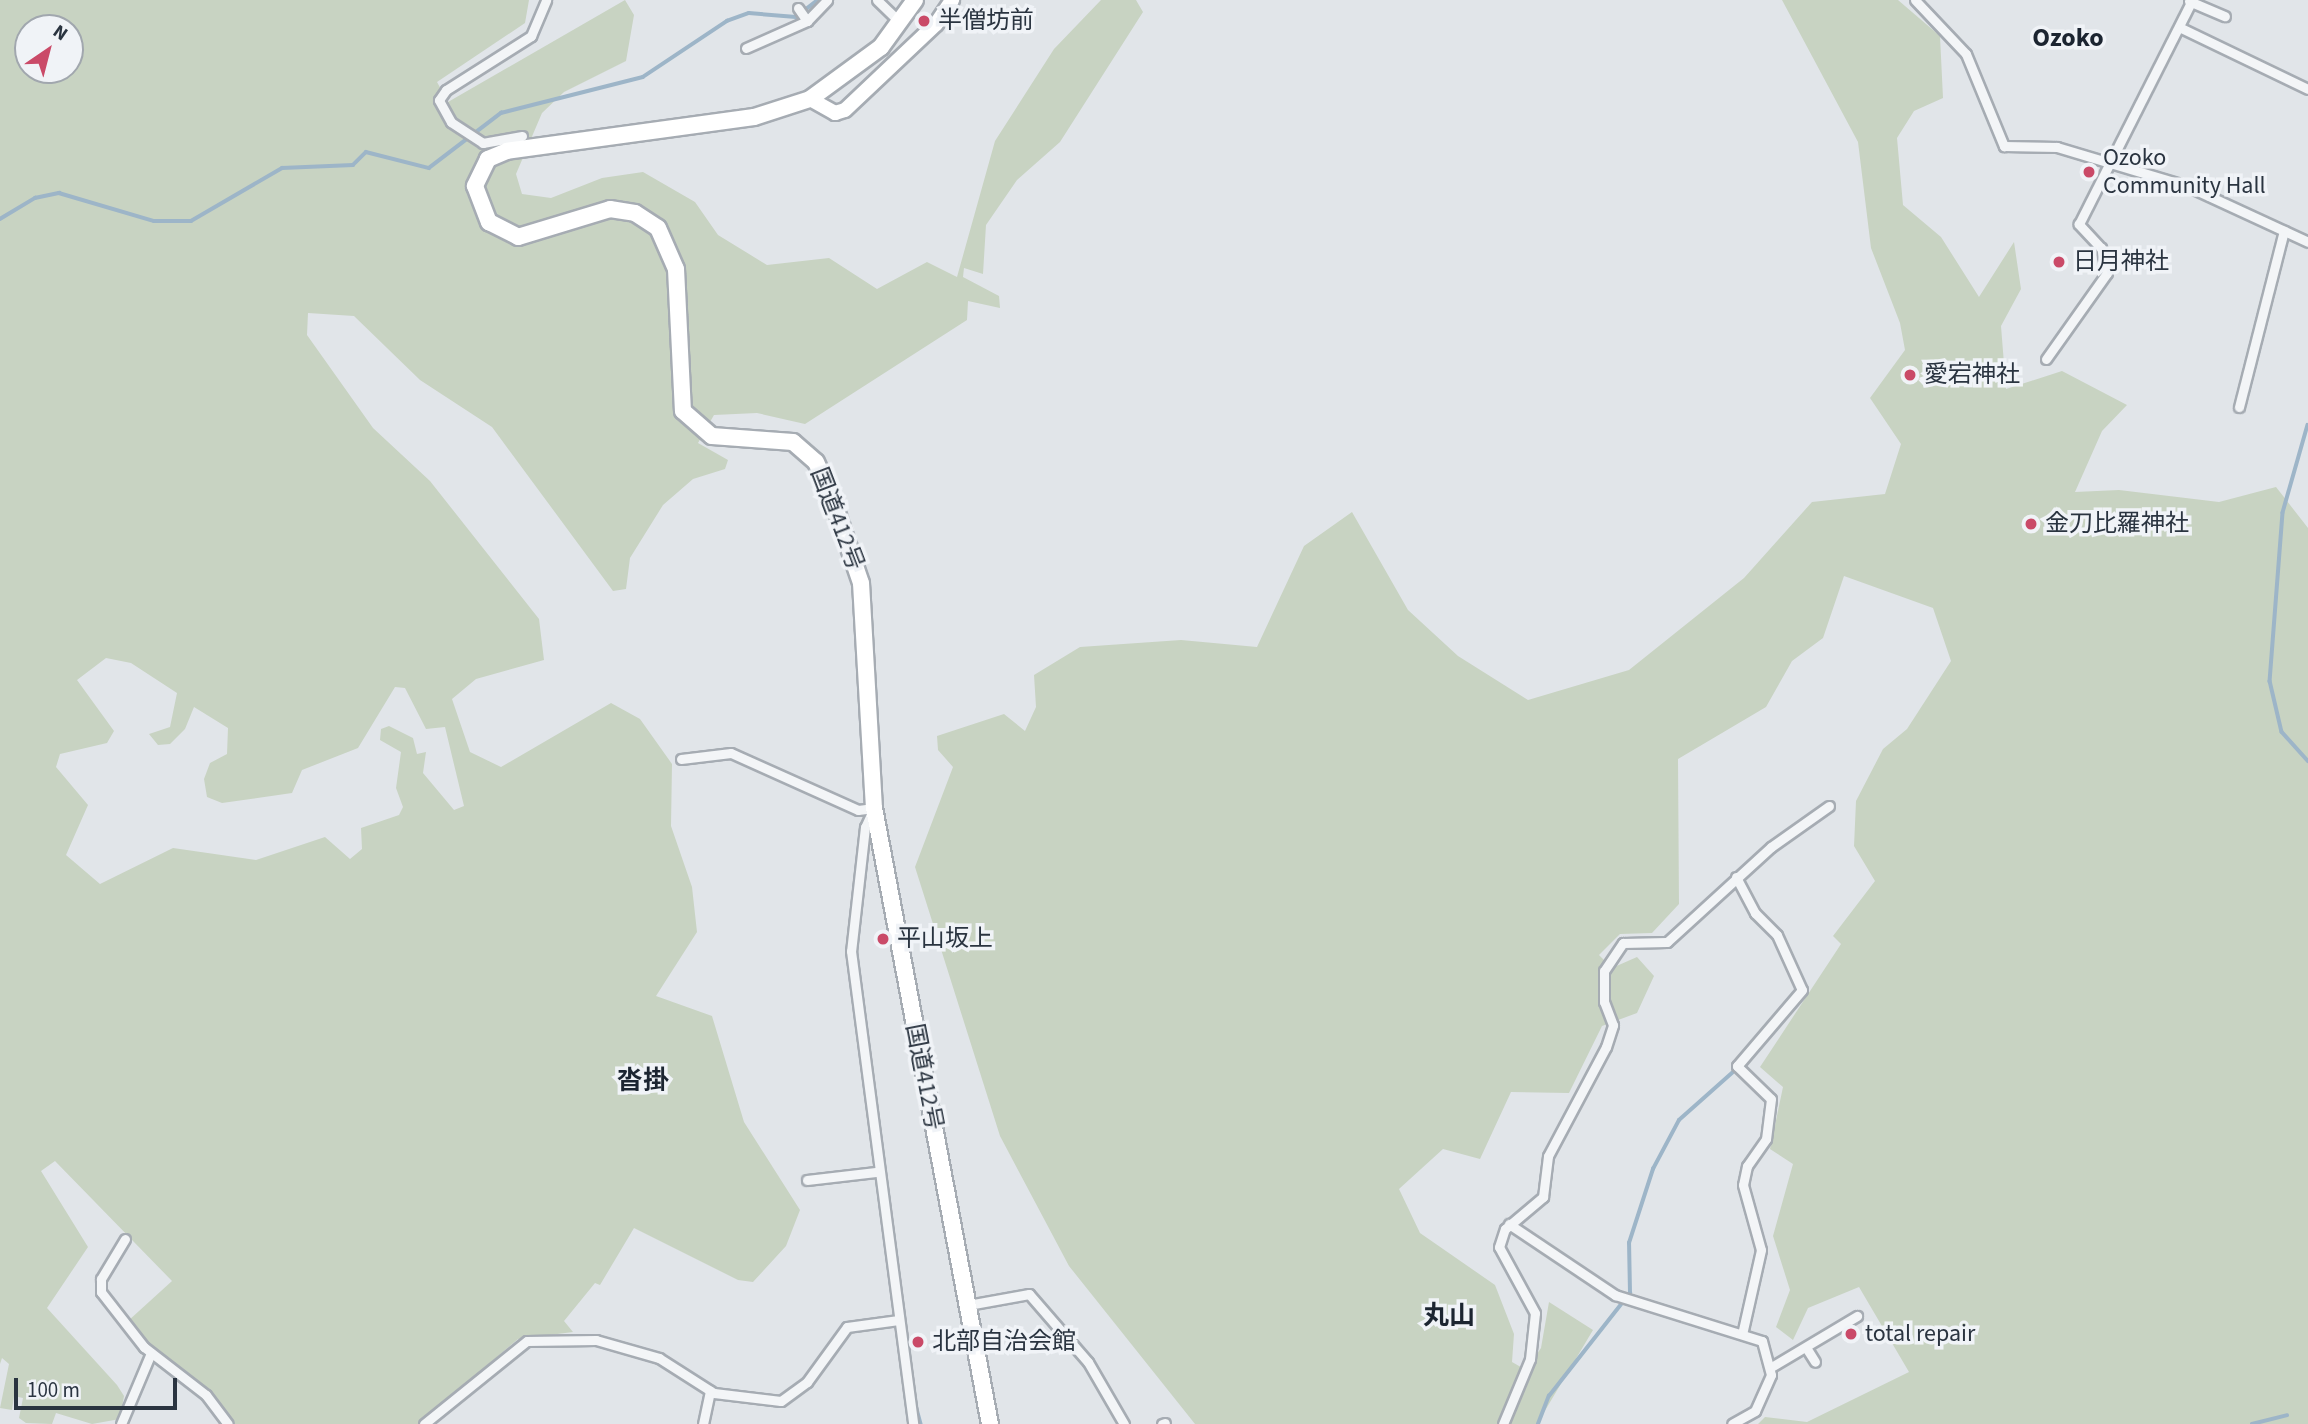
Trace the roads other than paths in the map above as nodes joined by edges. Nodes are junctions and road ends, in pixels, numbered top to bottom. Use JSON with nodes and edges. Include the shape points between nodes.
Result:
{"nodes":[{"id":1,"x":546,"y":0,"type":"edge"},
{"id":2,"x":827,"y":0,"type":"edge"},
{"id":3,"x":877,"y":0,"type":"edge"},
{"id":4,"x":915,"y":0,"type":"edge"},
{"id":5,"x":952,"y":0,"type":"edge"},
{"id":6,"x":1915,"y":0,"type":"edge"},
{"id":7,"x":2189,"y":1,"type":"edge"},
{"id":8,"x":798,"y":8,"type":"dead end"},
{"id":9,"x":2225,"y":16,"type":"dead end"},
{"id":10,"x":807,"y":21,"type":"junction"},
{"id":11,"x":901,"y":23,"type":"junction"},
{"id":12,"x":2179,"y":27,"type":"junction"},
{"id":13,"x":746,"y":48,"type":"dead end"},
{"id":14,"x":2308,"y":89,"type":"edge"},
{"id":15,"x":810,"y":99,"type":"junction"},
{"id":16,"x":516,"y":141,"type":"junction"},
{"id":17,"x":2107,"y":164,"type":"junction"},
{"id":18,"x":2284,"y":231,"type":"junction"},
{"id":19,"x":2307,"y":240,"type":"edge"},
{"id":20,"x":2046,"y":359,"type":"dead end"},
{"id":21,"x":2239,"y":408,"type":"dead end"},
{"id":22,"x":681,"y":759,"type":"dead end"},
{"id":23,"x":1829,"y":806,"type":"dead end"},
{"id":24,"x":874,"y":808,"type":"junction"},
{"id":25,"x":1736,"y":877,"type":"junction"},
{"id":26,"x":876,"y":1172,"type":"junction"},
{"id":27,"x":807,"y":1180,"type":"dead end"},
{"id":28,"x":1509,"y":1224,"type":"junction"},
{"id":29,"x":125,"y":1239,"type":"dead end"},
{"id":30,"x":968,"y":1305,"type":"junction"},
{"id":31,"x":1857,"y":1316,"type":"dead end"},
{"id":32,"x":899,"y":1320,"type":"junction"},
{"id":33,"x":1742,"y":1334,"type":"junction"},
{"id":34,"x":1807,"y":1349,"type":"junction"},
{"id":35,"x":151,"y":1353,"type":"junction"},
{"id":36,"x":1815,"y":1362,"type":"dead end"},
{"id":37,"x":1773,"y":1366,"type":"junction"},
{"id":38,"x":710,"y":1391,"type":"junction"},
{"id":39,"x":121,"y":1424,"type":"edge"},
{"id":40,"x":228,"y":1424,"type":"edge"},
{"id":41,"x":424,"y":1424,"type":"edge"},
{"id":42,"x":703,"y":1424,"type":"edge"},
{"id":43,"x":914,"y":1424,"type":"edge"},
{"id":44,"x":990,"y":1424,"type":"edge"},
{"id":45,"x":1125,"y":1424,"type":"edge"},
{"id":46,"x":1503,"y":1424,"type":"edge"},
{"id":47,"x":1732,"y":1424,"type":"edge"}],
"edges":[{"from":1,"to":16,"type":"street","via":[[531,36],[441,95],[444,115],[480,141]]},
{"from":2,"to":10,"type":"street"},
{"from":3,"to":11,"type":"street"},
{"from":4,"to":11,"type":"highway","name":"国道412号"},
{"from":5,"to":15,"type":"main road","via":[[936,24],[845,110],[835,113]]},
{"from":6,"to":17,"type":"street","via":[[1966,54],[2004,146],[2057,147]]},
{"from":7,"to":9,"type":"street"},
{"from":7,"to":12,"type":"street"},
{"from":8,"to":10,"type":"street"},
{"from":10,"to":13,"type":"street"},
{"from":11,"to":15,"type":"highway","name":"国道412号","via":[[854,72]]},
{"from":12,"to":14,"type":"street"},
{"from":12,"to":17,"type":"street"},
{"from":15,"to":16,"type":"highway","name":"国道412号","via":[[754,117]]},
{"from":16,"to":24,"type":"highway","name":"国道412号","via":[[488,159],[478,174],[476,199],[489,222],[529,237],[596,211],[625,210],[646,219],[673,253],[678,396],[690,421],[712,436],[781,437],[816,462],[861,583]]},
{"from":17,"to":18,"type":"street","via":[[2187,186]]},
{"from":17,"to":20,"type":"street","via":[[2079,224],[2101,248],[2107,273]]},
{"from":18,"to":19,"type":"street"},
{"from":18,"to":21,"type":"street"},
{"from":22,"to":24,"type":"street","via":[[731,752],[858,810]]},
{"from":23,"to":25,"type":"street"},
{"from":24,"to":26,"type":"street","via":[[865,827],[851,951]]},
{"from":24,"to":30,"type":"highway","name":"国道412号"},
{"from":25,"to":28,"type":"street","via":[[1667,942],[1623,943],[1604,971],[1613,1025],[1606,1047],[1548,1156],[1537,1206]]},
{"from":25,"to":33,"type":"street","via":[[1755,913],[1777,935],[1802,990],[1737,1066],[1771,1099],[1766,1139],[1746,1166],[1743,1185],[1761,1250]]},
{"from":26,"to":27,"type":"street"},
{"from":26,"to":32,"type":"street","via":[[897,1264]]},
{"from":28,"to":33,"type":"street","via":[[1615,1295]]},
{"from":28,"to":46,"type":"street","via":[[1500,1259],[1535,1313],[1531,1359]]},
{"from":29,"to":35,"type":"street","via":[[101,1279],[101,1292]]},
{"from":30,"to":44,"type":"highway","name":"国道412号"},
{"from":30,"to":45,"type":"street","via":[[1029,1294],[1088,1362]]},
{"from":31,"to":34,"type":"street"},
{"from":32,"to":38,"type":"street","via":[[863,1321],[840,1332],[807,1382],[784,1401]]},
{"from":32,"to":43,"type":"street"},
{"from":33,"to":37,"type":"street","via":[[1765,1343]]},
{"from":34,"to":36,"type":"street"},
{"from":34,"to":37,"type":"street"},
{"from":35,"to":39,"type":"street"},
{"from":35,"to":40,"type":"street","via":[[206,1395]]},
{"from":37,"to":47,"type":"street","via":[[1755,1411]]},
{"from":38,"to":41,"type":"street","via":[[676,1367],[622,1347],[584,1337],[527,1341]]},
{"from":38,"to":42,"type":"street"}]}
